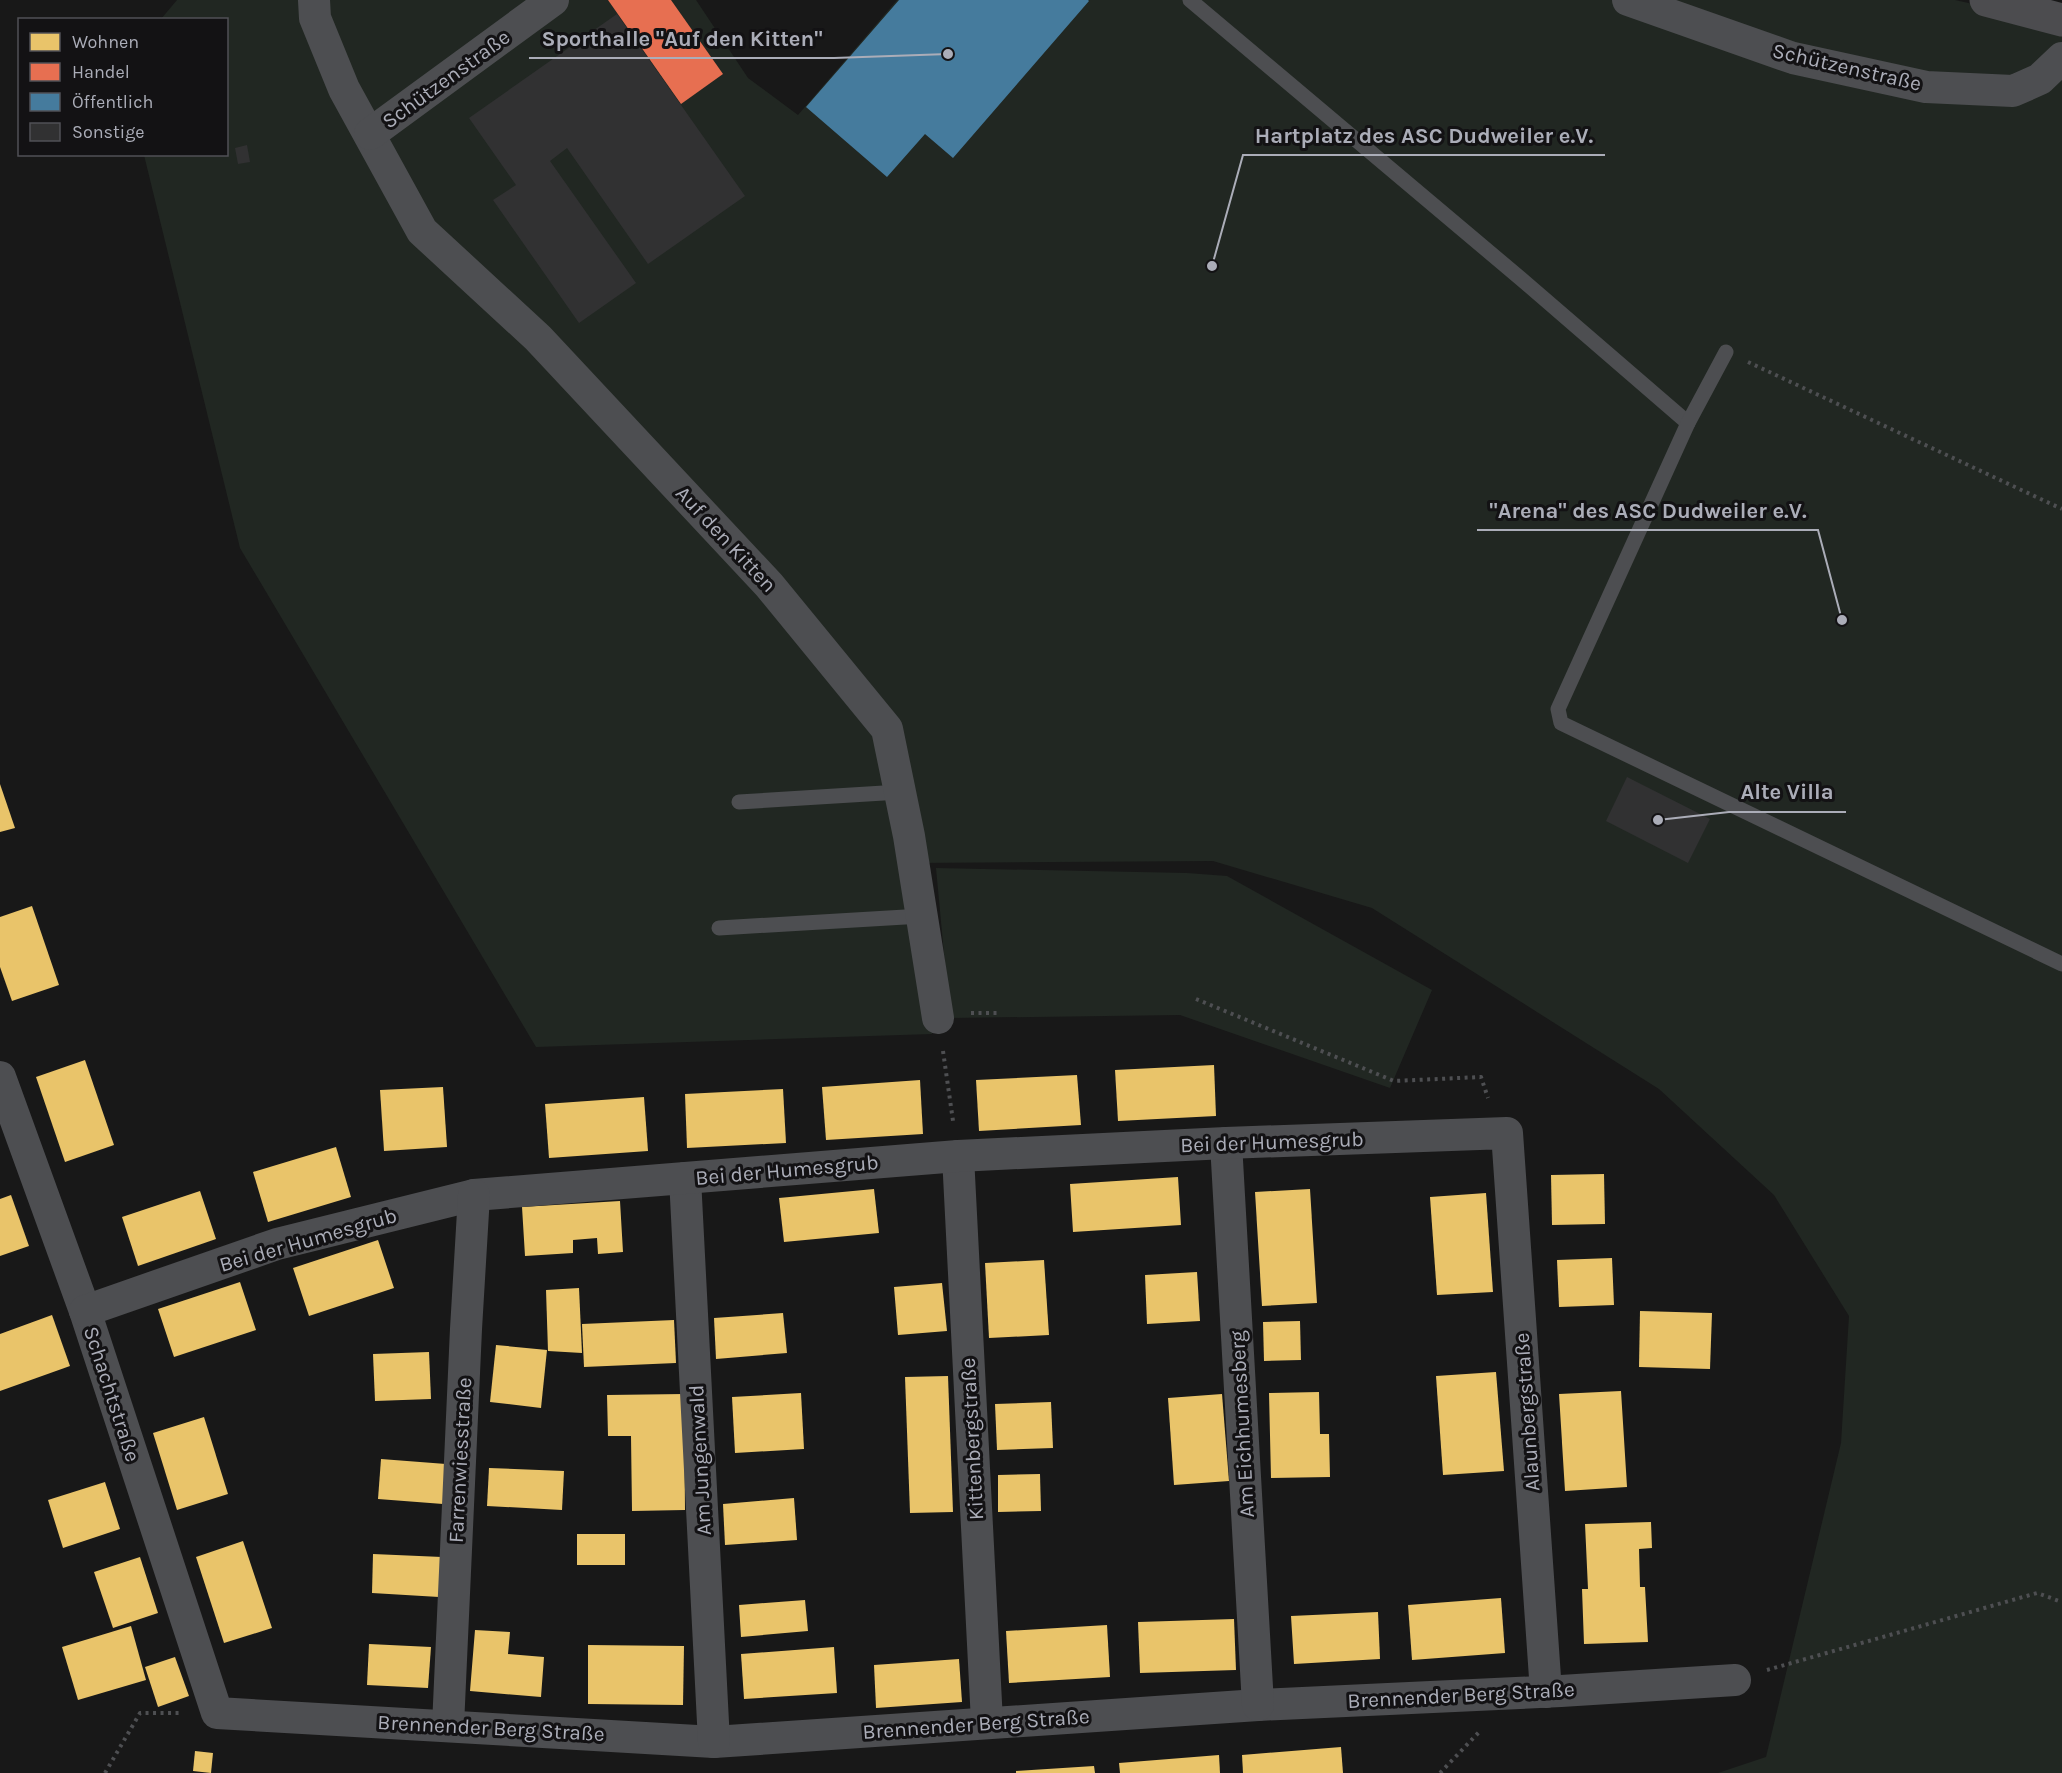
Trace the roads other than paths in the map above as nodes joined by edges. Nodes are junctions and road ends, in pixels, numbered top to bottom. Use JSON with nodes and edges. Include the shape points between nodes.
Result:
{"nodes":[{"id":1,"x":314,"y":0,"type":"edge"},
{"id":2,"x":554,"y":0,"type":"edge"},
{"id":3,"x":1190,"y":0,"type":"edge"},
{"id":4,"x":1628,"y":0,"type":"edge"},
{"id":5,"x":1986,"y":0,"type":"edge"},
{"id":6,"x":2062,"y":20,"type":"edge"},
{"id":7,"x":2062,"y":58,"type":"edge"},
{"id":8,"x":370,"y":134,"type":"junction"},
{"id":9,"x":1726,"y":352,"type":"road end"},
{"id":10,"x":1688,"y":423,"type":"junction"},
{"id":11,"x":900,"y":792,"type":"junction"},
{"id":12,"x":739,"y":802,"type":"dead end"},
{"id":13,"x":922,"y":916,"type":"junction"},
{"id":14,"x":719,"y":928,"type":"dead end"},
{"id":15,"x":2062,"y":964,"type":"edge"},
{"id":16,"x":938,"y":1018,"type":"road end"},
{"id":17,"x":0,"y":1077,"type":"edge"},
{"id":18,"x":1507,"y":1133,"type":"joint"},
{"id":19,"x":1226,"y":1143,"type":"junction"},
{"id":20,"x":958,"y":1156,"type":"junction"},
{"id":21,"x":685,"y":1178,"type":"junction"},
{"id":22,"x":474,"y":1195,"type":"junction"},
{"id":23,"x":85,"y":1311,"type":"junction"},
{"id":24,"x":1735,"y":1680,"type":"road end"},
{"id":25,"x":1546,"y":1692,"type":"junction"},
{"id":26,"x":1258,"y":1705,"type":"junction"},
{"id":27,"x":217,"y":1713,"type":"joint"},
{"id":28,"x":987,"y":1722,"type":"junction"},
{"id":29,"x":448,"y":1726,"type":"junction"},
{"id":30,"x":714,"y":1742,"type":"junction"}],
"edges":[{"from":1,"to":8,"type":"street","name":"Schützenstraße","via":[[315,18],[344,89]]},
{"from":2,"to":8,"type":"street","name":"Schützenstraße"},
{"from":3,"to":10,"type":"lane"},
{"from":4,"to":7,"type":"street","name":"Schützenstraße","via":[[1793,58],[1926,87],[2013,91],[2040,79]]},
{"from":5,"to":6,"type":"main road"},
{"from":8,"to":11,"type":"street","name":"Auf den Kitten","via":[[422,231],[538,338],[769,585],[887,729]]},
{"from":9,"to":10,"type":"lane"},
{"from":10,"to":15,"type":"lane","via":[[1558,709],[1561,723]]},
{"from":11,"to":12,"type":"lane"},
{"from":11,"to":13,"type":"street","name":"Auf den Kitten"},
{"from":13,"to":14,"type":"lane"},
{"from":13,"to":16,"type":"street","name":"Auf den Kitten"},
{"from":17,"to":23,"type":"street","name":"Schachtstraße"},
{"from":18,"to":19,"type":"street","name":"Bei der Humesgrub"},
{"from":18,"to":25,"type":"street","name":"Alaunbergstraße"},
{"from":19,"to":20,"type":"street","name":"Bei der Humesgrub"},
{"from":19,"to":26,"type":"street","name":"Am Eichhumesberg"},
{"from":20,"to":21,"type":"street","name":"Bei der Humesgrub"},
{"from":20,"to":28,"type":"street","name":"Kittenbergstraße"},
{"from":21,"to":22,"type":"street","name":"Bei der Humesgrub"},
{"from":21,"to":30,"type":"street","name":"Am Jungenwald"},
{"from":22,"to":23,"type":"street","name":"Bei der Humesgrub","via":[[278,1244]]},
{"from":22,"to":29,"type":"street","name":"Farrenwiesstraße"},
{"from":23,"to":27,"type":"street","name":"Schachtstraße"},
{"from":24,"to":25,"type":"street","name":"Brennender Berg Straße"},
{"from":25,"to":26,"type":"street","name":"Brennender Berg Straße"},
{"from":26,"to":28,"type":"street","name":"Brennender Berg Straße"},
{"from":27,"to":29,"type":"street","name":"Brennender Berg Straße"},
{"from":28,"to":30,"type":"street","name":"Brennender Berg Straße"},
{"from":29,"to":30,"type":"street","name":"Brennender Berg Straße"}]}
